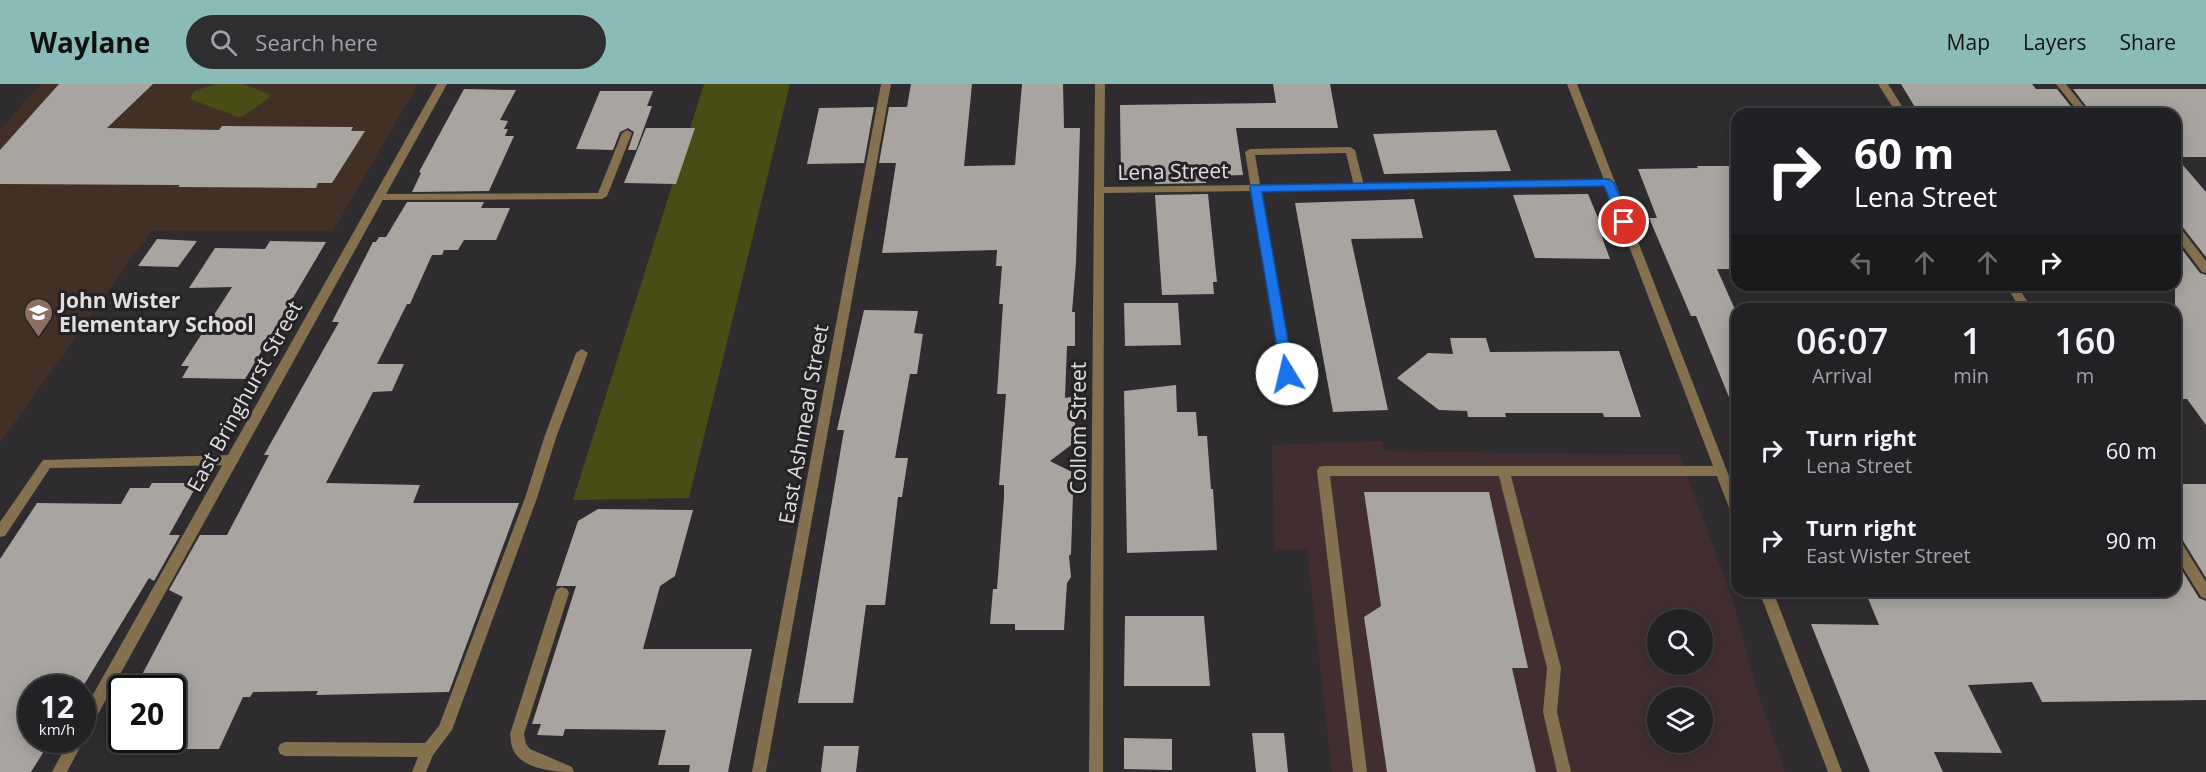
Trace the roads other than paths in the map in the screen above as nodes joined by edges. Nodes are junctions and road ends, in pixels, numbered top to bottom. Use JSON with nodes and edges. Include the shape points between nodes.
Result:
{"nodes":[{"id":1,"x":442,"y":84,"type":"edge"},
{"id":2,"x":886,"y":84,"type":"edge"},
{"id":3,"x":1100,"y":84,"type":"edge"},
{"id":4,"x":1572,"y":84,"type":"edge"},
{"id":5,"x":1883,"y":84,"type":"edge"},
{"id":6,"x":2061,"y":84,"type":"edge"},
{"id":7,"x":1898,"y":108,"type":"edge"},
{"id":8,"x":2080,"y":108,"type":"edge"},
{"id":9,"x":627,"y":133,"type":"dead end"},
{"id":10,"x":1609,"y":183,"type":"junction"},
{"id":11,"x":1359,"y":186,"type":"junction"},
{"id":12,"x":1256,"y":188,"type":"junction"},
{"id":13,"x":1099,"y":190,"type":"junction"},
{"id":14,"x":379,"y":197,"type":"junction"},
{"id":15,"x":2181,"y":237,"type":"edge"},
{"id":16,"x":2206,"y":268,"type":"edge"},
{"id":17,"x":582,"y":353,"type":"dead end"},
{"id":18,"x":1287,"y":374,"type":"dead end"},
{"id":19,"x":232,"y":460,"type":"junction"},
{"id":20,"x":1504,"y":471,"type":"junction"},
{"id":21,"x":1721,"y":471,"type":"junction"},
{"id":22,"x":1731,"y":497,"type":"edge"},
{"id":23,"x":0,"y":532,"type":"edge"},
{"id":24,"x":2181,"y":553,"type":"edge"},
{"id":25,"x":562,"y":593,"type":"dead end"},
{"id":26,"x":2206,"y":593,"type":"edge"},
{"id":27,"x":1769,"y":597,"type":"edge"},
{"id":28,"x":96,"y":704,"type":"edge"},
{"id":29,"x":285,"y":749,"type":"dead end"},
{"id":30,"x":428,"y":750,"type":"junction"},
{"id":31,"x":70,"y":753,"type":"edge"},
{"id":32,"x":59,"y":772,"type":"edge"},
{"id":33,"x":419,"y":772,"type":"edge"},
{"id":34,"x":567,"y":772,"type":"edge"},
{"id":35,"x":759,"y":772,"type":"edge"},
{"id":36,"x":1096,"y":772,"type":"edge"},
{"id":37,"x":1360,"y":772,"type":"edge"},
{"id":38,"x":1564,"y":772,"type":"edge"},
{"id":39,"x":1835,"y":772,"type":"edge"}],
"edges":[{"from":1,"to":14,"type":"street","name":"East Bringhurst Street"},
{"from":2,"to":35,"type":"street","name":"East Ashmead Street"},
{"from":3,"to":13,"type":"street","name":"Collom Street"},
{"from":4,"to":10,"type":"street"},
{"from":5,"to":7,"type":"street"},
{"from":6,"to":8,"type":"street"},
{"from":9,"to":14,"type":"street","via":[[602,196]]},
{"from":10,"to":11,"type":"street","name":"Lena Street"},
{"from":10,"to":21,"type":"street"},
{"from":11,"to":12,"type":"street","name":"Lena Street"},
{"from":11,"to":12,"type":"street","via":[[1350,150],[1250,152]]},
{"from":12,"to":13,"type":"street","name":"Lena Street"},
{"from":12,"to":18,"type":"street"},
{"from":13,"to":36,"type":"street","name":"Collom Street"},
{"from":14,"to":19,"type":"street","name":"East Bringhurst Street"},
{"from":15,"to":16,"type":"street"},
{"from":17,"to":30,"type":"street","via":[[445,730]]},
{"from":19,"to":23,"type":"street","via":[[48,463]]},
{"from":19,"to":28,"type":"street","name":"East Bringhurst Street"},
{"from":20,"to":21,"type":"street"},
{"from":20,"to":37,"type":"street","via":[[1323,471]]},
{"from":20,"to":38,"type":"street","via":[[1554,668],[1550,712]]},
{"from":21,"to":22,"type":"street"},
{"from":24,"to":26,"type":"street"},
{"from":25,"to":34,"type":"street","via":[[517,734],[525,754]]},
{"from":27,"to":39,"type":"street"},
{"from":29,"to":30,"type":"street"},
{"from":30,"to":33,"type":"street"},
{"from":31,"to":32,"type":"street"}]}
